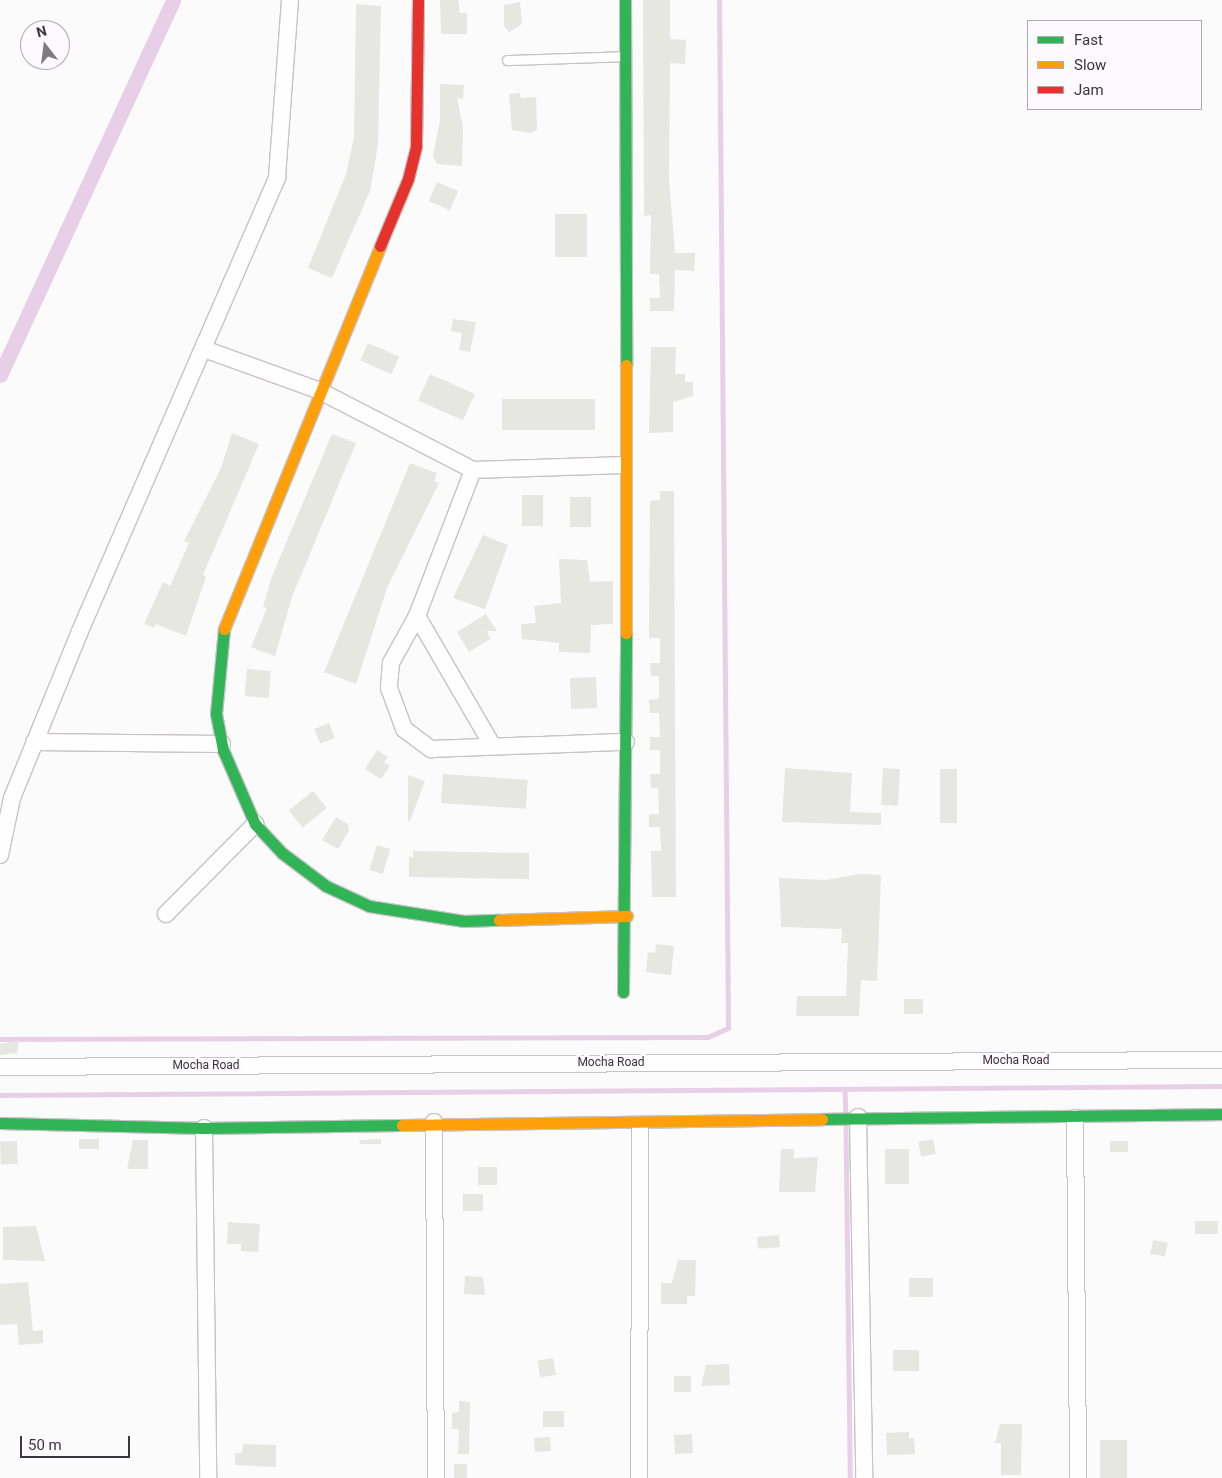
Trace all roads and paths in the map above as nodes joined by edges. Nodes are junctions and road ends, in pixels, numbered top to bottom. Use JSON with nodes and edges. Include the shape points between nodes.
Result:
{"nodes":[{"id":1,"x":290,"y":0,"type":"edge"},
{"id":2,"x":418,"y":0,"type":"edge"},
{"id":3,"x":625,"y":0,"type":"edge"},
{"id":4,"x":625,"y":56,"type":"junction"},
{"id":5,"x":507,"y":60,"type":"dead end"},
{"id":6,"x":204,"y":349,"type":"junction"},
{"id":7,"x":320,"y":391,"type":"junction"},
{"id":8,"x":624,"y":465,"type":"junction"},
{"id":9,"x":473,"y":470,"type":"junction"},
{"id":10,"x":417,"y":616,"type":"junction"},
{"id":11,"x":34,"y":742,"type":"junction"},
{"id":12,"x":626,"y":742,"type":"junction"},
{"id":13,"x":222,"y":744,"type":"junction"},
{"id":14,"x":492,"y":745,"type":"junction"},
{"id":15,"x":255,"y":824,"type":"junction"},
{"id":16,"x":0,"y":855,"type":"edge"},
{"id":17,"x":166,"y":914,"type":"dead end"},
{"id":18,"x":627,"y":916,"type":"junction"},
{"id":19,"x":623,"y":992,"type":"dead end"},
{"id":20,"x":1222,"y":1060,"type":"edge"},
{"id":21,"x":0,"y":1067,"type":"edge"},
{"id":22,"x":1222,"y":1114,"type":"edge"},
{"id":23,"x":858,"y":1117,"type":"junction"},
{"id":24,"x":1075,"y":1118,"type":"junction"},
{"id":25,"x":434,"y":1122,"type":"junction"},
{"id":26,"x":0,"y":1123,"type":"edge"},
{"id":27,"x":640,"y":1124,"type":"junction"},
{"id":28,"x":204,"y":1128,"type":"junction"},
{"id":29,"x":208,"y":1478,"type":"edge"},
{"id":30,"x":436,"y":1478,"type":"edge"},
{"id":31,"x":640,"y":1478,"type":"edge"},
{"id":32,"x":864,"y":1478,"type":"edge"},
{"id":33,"x":1078,"y":1478,"type":"edge"}],
"edges":[{"from":1,"to":6,"type":"street","via":[[277,177]]},
{"from":2,"to":7,"type":"street","via":[[416,146],[408,179]]},
{"from":3,"to":4,"type":"street"},
{"from":4,"to":5,"type":"lane"},
{"from":4,"to":8,"type":"street"},
{"from":6,"to":7,"type":"street"},
{"from":6,"to":11,"type":"street","via":[[130,508]]},
{"from":7,"to":9,"type":"street"},
{"from":7,"to":13,"type":"street","via":[[225,621],[216,714]]},
{"from":8,"to":9,"type":"street"},
{"from":8,"to":12,"type":"street"},
{"from":9,"to":10,"type":"street"},
{"from":10,"to":14,"type":"street"},
{"from":10,"to":14,"type":"street","via":[[391,663],[389,688],[404,729],[431,749]]},
{"from":11,"to":13,"type":"street"},
{"from":11,"to":16,"type":"street","via":[[12,798]]},
{"from":12,"to":14,"type":"street"},
{"from":12,"to":18,"type":"street"},
{"from":13,"to":15,"type":"street"},
{"from":15,"to":17,"type":"street"},
{"from":15,"to":18,"type":"street","via":[[282,853],[326,886],[398,913],[464,921]]},
{"from":18,"to":19,"type":"street"},
{"from":20,"to":21,"type":"street","name":"Mocha Road"},
{"from":22,"to":24,"type":"street"},
{"from":23,"to":24,"type":"street"},
{"from":23,"to":27,"type":"street"},
{"from":23,"to":32,"type":"street"},
{"from":24,"to":33,"type":"street"},
{"from":25,"to":27,"type":"street"},
{"from":25,"to":28,"type":"street"},
{"from":25,"to":30,"type":"street"},
{"from":26,"to":28,"type":"street"},
{"from":27,"to":31,"type":"street"},
{"from":28,"to":29,"type":"street"}]}
